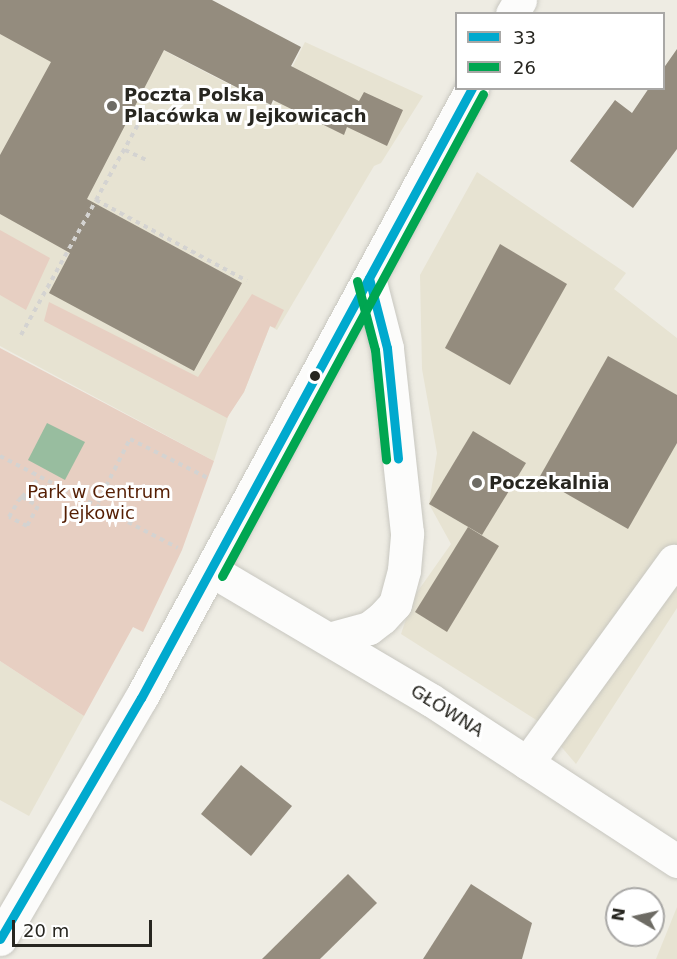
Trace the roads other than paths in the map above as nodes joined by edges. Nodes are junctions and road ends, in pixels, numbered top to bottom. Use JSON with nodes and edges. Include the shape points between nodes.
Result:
{"nodes":[{"id":1,"x":471,"y":90,"type":"edge"},
{"id":2,"x":369,"y":279,"type":"junction"},
{"id":3,"x":674,"y":561,"type":"dead end"},
{"id":4,"x":211,"y":570,"type":"junction"},
{"id":5,"x":329,"y":639,"type":"junction"},
{"id":6,"x":527,"y":763,"type":"junction"},
{"id":7,"x":677,"y":861,"type":"edge"},
{"id":8,"x":0,"y":939,"type":"edge"}],
"edges":[{"from":1,"to":2,"type":"street"},
{"from":2,"to":4,"type":"street"},
{"from":2,"to":5,"type":"street","via":[[387,348],[407,533],[404,570],[395,604],[382,618],[369,628]]},
{"from":3,"to":6,"type":"street"},
{"from":4,"to":5,"type":"street","name":"GŁÓWNA"},
{"from":4,"to":8,"type":"street"},
{"from":5,"to":6,"type":"street","name":"GŁÓWNA"},
{"from":6,"to":7,"type":"street","name":"GŁÓWNA"}]}
